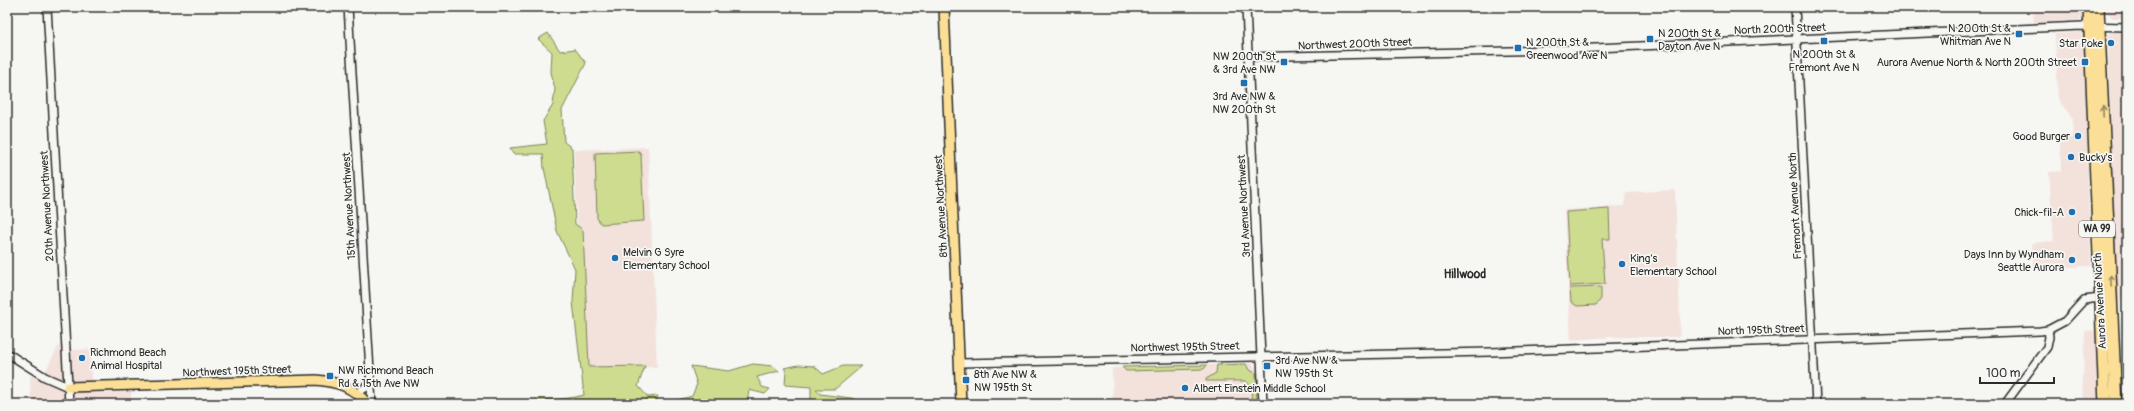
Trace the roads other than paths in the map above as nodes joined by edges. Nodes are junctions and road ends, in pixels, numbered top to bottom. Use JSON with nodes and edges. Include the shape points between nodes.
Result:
{"nodes":[{"id":1,"x":47,"y":7,"type":"edge"},
{"id":2,"x":348,"y":7,"type":"edge"},
{"id":3,"x":944,"y":7,"type":"edge"},
{"id":4,"x":1246,"y":7,"type":"edge"},
{"id":5,"x":1795,"y":7,"type":"edge"},
{"id":6,"x":2089,"y":7,"type":"edge"},
{"id":7,"x":2098,"y":7,"type":"edge"},
{"id":8,"x":2127,"y":23,"type":"edge"},
{"id":9,"x":2094,"y":26,"type":"junction"},
{"id":10,"x":2127,"y":27,"type":"edge"},
{"id":11,"x":1797,"y":39,"type":"junction"},
{"id":12,"x":1462,"y":52,"type":"joint"},
{"id":13,"x":1248,"y":57,"type":"junction"},
{"id":14,"x":2092,"y":128,"type":"junction"},
{"id":15,"x":2094,"y":178,"type":"junction"},
{"id":16,"x":2106,"y":178,"type":"junction"},
{"id":17,"x":2108,"y":231,"type":"junction"},
{"id":18,"x":2100,"y":298,"type":"junction"},
{"id":19,"x":2048,"y":330,"type":"junction"},
{"id":20,"x":1812,"y":339,"type":"junction"},
{"id":21,"x":7,"y":353,"type":"edge"},
{"id":22,"x":1410,"y":353,"type":"joint"},
{"id":23,"x":2114,"y":355,"type":"junction"},
{"id":24,"x":1262,"y":358,"type":"junction"},
{"id":25,"x":960,"y":363,"type":"junction"},
{"id":26,"x":370,"y":377,"type":"junction"},
{"id":27,"x":68,"y":387,"type":"junction"},
{"id":28,"x":357,"y":393,"type":"junction"},
{"id":29,"x":69,"y":404,"type":"edge"},
{"id":30,"x":368,"y":404,"type":"edge"},
{"id":31,"x":372,"y":404,"type":"edge"},
{"id":32,"x":961,"y":404,"type":"edge"},
{"id":33,"x":1263,"y":404,"type":"edge"},
{"id":34,"x":1816,"y":404,"type":"edge"},
{"id":35,"x":2005,"y":404,"type":"edge"},
{"id":36,"x":2105,"y":404,"type":"edge"},
{"id":37,"x":2116,"y":404,"type":"edge"}],
"edges":[{"from":1,"to":27,"type":"street","name":"20th Avenue Northwest"},
{"from":2,"to":26,"type":"street","name":"15th Avenue Northwest"},
{"from":3,"to":25,"type":"main road","name":"8th Avenue Northwest"},
{"from":4,"to":13,"type":"street","name":"3rd Avenue Northwest"},
{"from":5,"to":11,"type":"street","name":"Fremont Avenue North"},
{"from":6,"to":9,"type":"highway","name":"Aurora Avenue North","number":"WA 99"},
{"from":7,"to":9,"type":"highway","name":"Aurora Avenue North","number":"WA 99"},
{"from":8,"to":9,"type":"street","name":"North 200th Street"},
{"from":9,"to":10,"type":"street","name":"North 200th Street"},
{"from":9,"to":11,"type":"street","name":"North 200th Street"},
{"from":9,"to":14,"type":"highway","name":"Aurora Avenue North","number":"WA 99"},
{"from":16,"to":9,"type":"highway","name":"Aurora Avenue North","number":"WA 99","one_way":true},
{"from":11,"to":12,"type":"street","name":"North 200th Street"},
{"from":11,"to":20,"type":"street","name":"Fremont Avenue North"},
{"from":12,"to":13,"type":"street","name":"Northwest 200th Street"},
{"from":13,"to":24,"type":"street","name":"3rd Avenue Northwest"},
{"from":14,"to":15,"type":"highway","name":"Aurora Avenue North","number":"WA 99"},
{"from":14,"to":16,"type":"main road","via":[[2097,137],[2100,171]]},
{"from":15,"to":17,"type":"main road","via":[[2101,183],[2102,217]]},
{"from":15,"to":18,"type":"highway","name":"Aurora Avenue North","number":"WA 99"},
{"from":16,"to":17,"type":"highway","name":"Aurora Avenue North","number":"WA 99"},
{"from":23,"to":17,"type":"highway","name":"Aurora Avenue North","number":"WA 99","one_way":true},
{"from":18,"to":19,"type":"street","name":"North 195th Street","via":[[2084,300],[2065,321]]},
{"from":18,"to":23,"type":"main road","via":[[2106,302],[2109,350]]},
{"from":18,"to":36,"type":"highway","name":"Aurora Avenue North","number":"WA 99"},
{"from":19,"to":20,"type":"street","name":"North 195th Street"},
{"from":19,"to":35,"type":"street","via":[[2047,347]]},
{"from":20,"to":22,"type":"street","name":"North 195th Street"},
{"from":20,"to":34,"type":"street","name":"Fremont Avenue North"},
{"from":21,"to":27,"type":"street","via":[[45,377]]},
{"from":22,"to":24,"type":"street","name":"Northwest 195th Street"},
{"from":23,"to":37,"type":"highway","name":"Aurora Avenue North","number":"WA 99"},
{"from":24,"to":25,"type":"street","name":"Northwest 195th Street"},
{"from":24,"to":33,"type":"street","name":"3rd Avenue Northwest"},
{"from":25,"to":32,"type":"main road","name":"8th Avenue Northwest"},
{"from":26,"to":28,"type":"street","via":[[368,384]]},
{"from":26,"to":31,"type":"street","name":"15th Avenue Northwest"},
{"from":27,"to":28,"type":"main road","name":"Northwest 195th Street","via":[[316,380],[336,382]]},
{"from":27,"to":29,"type":"street","name":"20th Avenue Northwest"},
{"from":28,"to":30,"type":"main road"}]}
